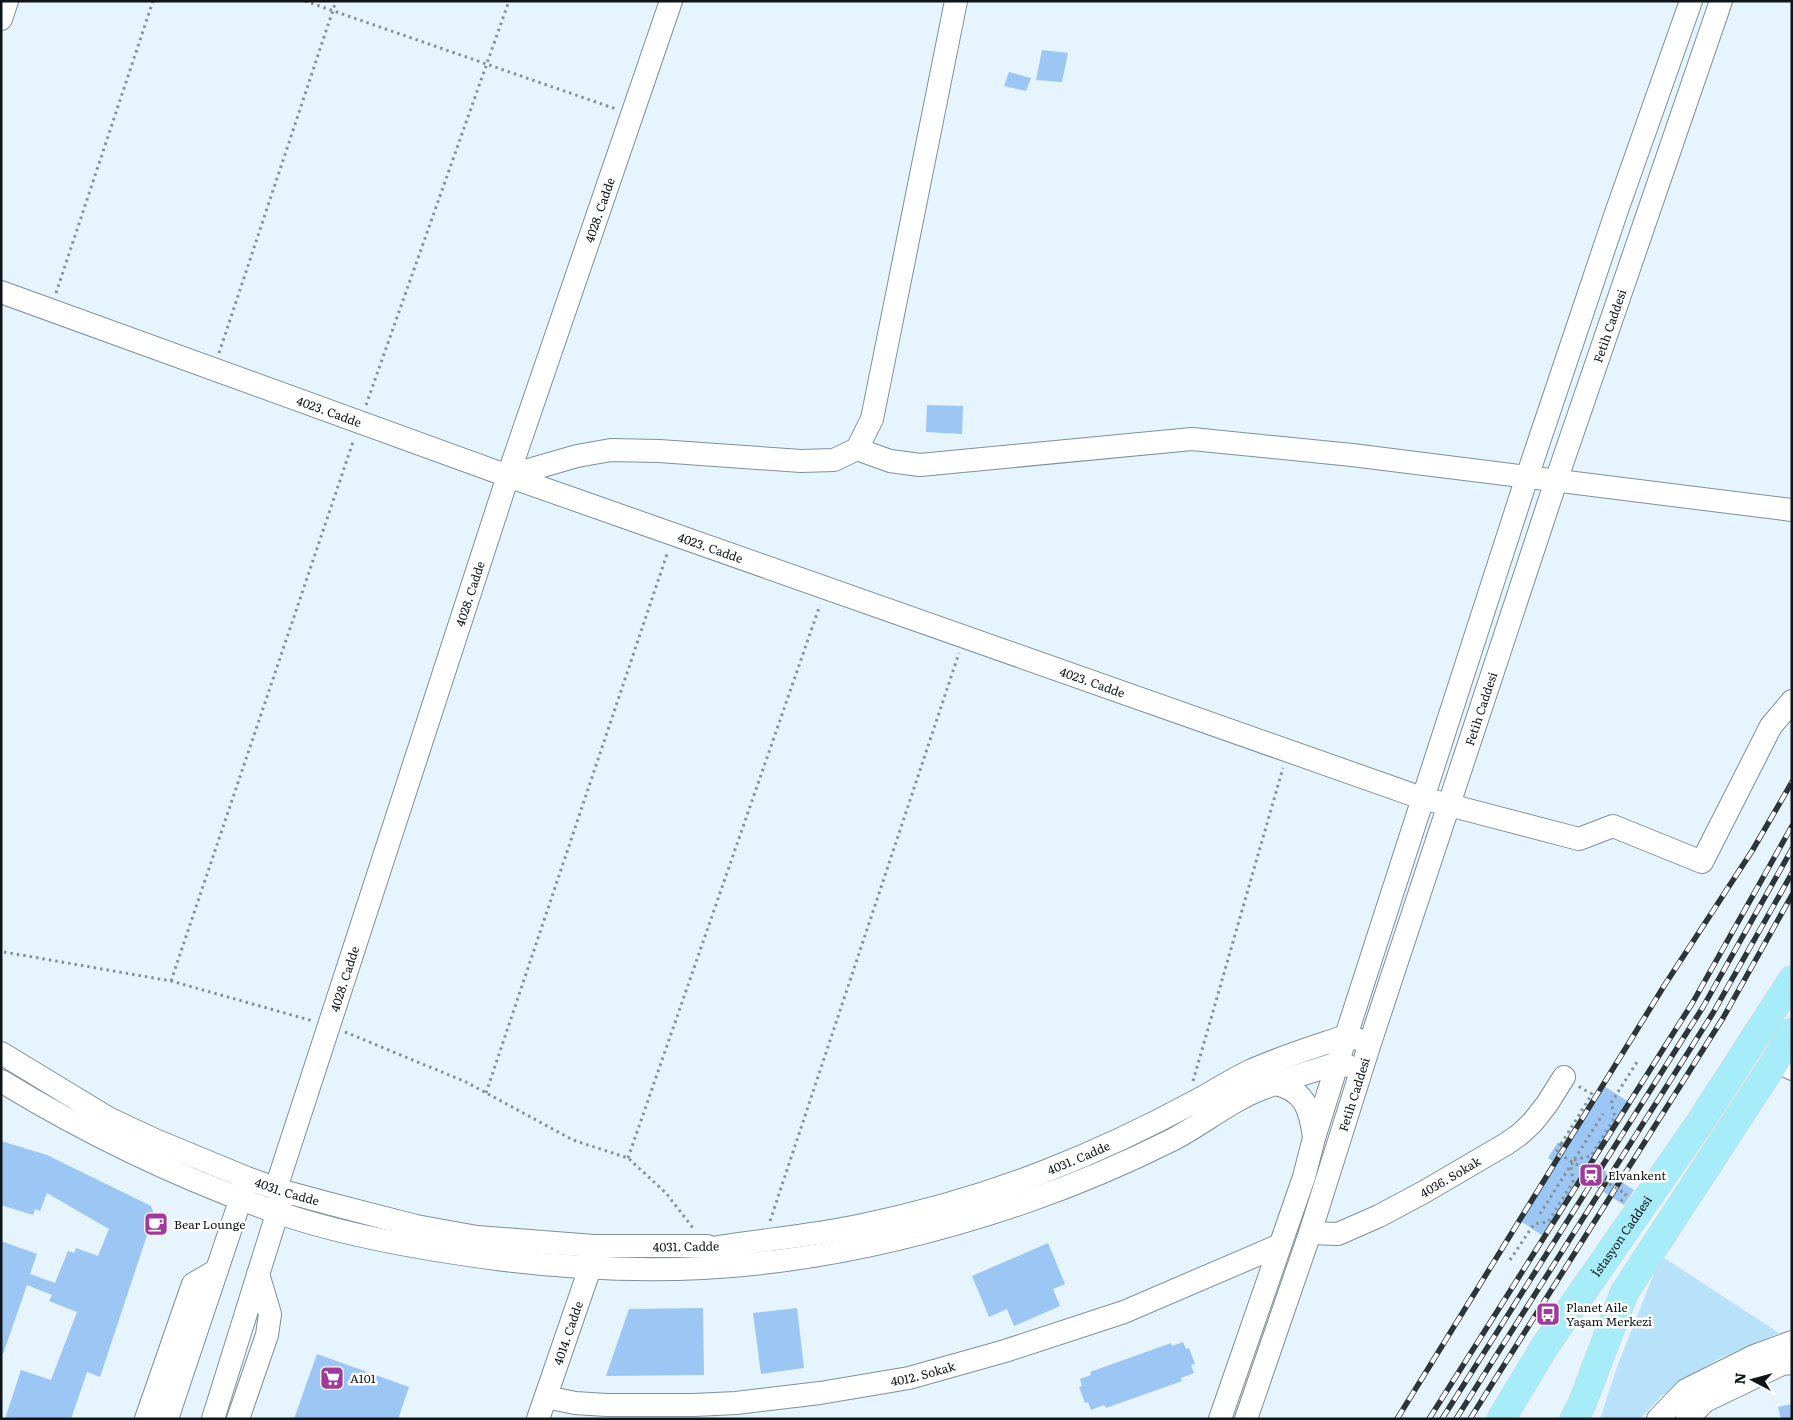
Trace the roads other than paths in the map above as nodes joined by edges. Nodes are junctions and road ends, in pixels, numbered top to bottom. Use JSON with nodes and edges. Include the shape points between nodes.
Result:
{"nodes":[{"id":1,"x":7,"y":1,"type":"edge"},
{"id":2,"x":671,"y":1,"type":"edge"},
{"id":3,"x":956,"y":1,"type":"edge"},
{"id":4,"x":1691,"y":1,"type":"edge"},
{"id":5,"x":1721,"y":1,"type":"edge"},
{"id":6,"x":1,"y":19,"type":"edge"},
{"id":7,"x":1,"y":292,"type":"edge"},
{"id":8,"x":857,"y":449,"type":"junction"},
{"id":9,"x":508,"y":476,"type":"junction"},
{"id":10,"x":1527,"y":477,"type":"junction"},
{"id":11,"x":1556,"y":481,"type":"junction"},
{"id":12,"x":1792,"y":510,"type":"edge"},
{"id":13,"x":1792,"y":701,"type":"edge"},
{"id":14,"x":1422,"y":798,"type":"junction"},
{"id":15,"x":1448,"y":804,"type":"junction"},
{"id":16,"x":1792,"y":980,"type":"edge"},
{"id":17,"x":1792,"y":1032,"type":"edge"},
{"id":18,"x":1346,"y":1036,"type":"junction"},
{"id":19,"x":1370,"y":1043,"type":"junction"},
{"id":20,"x":1,"y":1053,"type":"edge"},
{"id":21,"x":1338,"y":1063,"type":"junction"},
{"id":22,"x":1784,"y":1064,"type":"edge"},
{"id":23,"x":1362,"y":1070,"type":"junction"},
{"id":24,"x":1564,"y":1077,"type":"dead end"},
{"id":25,"x":1,"y":1081,"type":"edge"},
{"id":26,"x":1276,"y":1084,"type":"junction"},
{"id":27,"x":1314,"y":1138,"type":"junction"},
{"id":28,"x":244,"y":1188,"type":"junction"},
{"id":29,"x":280,"y":1190,"type":"junction"},
{"id":30,"x":278,"y":1213,"type":"junction"},
{"id":31,"x":1310,"y":1233,"type":"junction"},
{"id":32,"x":594,"y":1246,"type":"junction"},
{"id":33,"x":1280,"y":1246,"type":"junction"},
{"id":34,"x":590,"y":1268,"type":"junction"},
{"id":35,"x":217,"y":1270,"type":"junction"},
{"id":36,"x":258,"y":1274,"type":"junction"},
{"id":37,"x":1792,"y":1342,"type":"edge"},
{"id":38,"x":1792,"y":1363,"type":"edge"},
{"id":39,"x":546,"y":1397,"type":"junction"},
{"id":40,"x":1576,"y":1414,"type":"edge"},
{"id":41,"x":146,"y":1419,"type":"edge"},
{"id":42,"x":167,"y":1419,"type":"edge"},
{"id":43,"x":213,"y":1419,"type":"edge"},
{"id":44,"x":238,"y":1419,"type":"edge"},
{"id":45,"x":538,"y":1419,"type":"edge"},
{"id":46,"x":1220,"y":1419,"type":"edge"},
{"id":47,"x":1246,"y":1419,"type":"edge"},
{"id":48,"x":1502,"y":1419,"type":"edge"},
{"id":49,"x":1658,"y":1419,"type":"edge"},
{"id":50,"x":1687,"y":1419,"type":"edge"}],
"edges":[{"from":1,"to":6,"type":"street"},
{"from":2,"to":9,"type":"street","name":"4028. Cadde"},
{"from":3,"to":8,"type":"street","via":[[872,419]]},
{"from":4,"to":10,"type":"street","name":"Fetih Caddesi"},
{"from":5,"to":11,"type":"street","name":"Fetih Caddesi"},
{"from":7,"to":9,"type":"street","name":"4023. Cadde"},
{"from":8,"to":9,"type":"street","via":[[834,460],[801,461],[610,450]]},
{"from":8,"to":10,"type":"street","via":[[890,461],[920,464],[1192,439]]},
{"from":9,"to":14,"type":"street","name":"4023. Cadde"},
{"from":9,"to":29,"type":"street","name":"4028. Cadde","via":[[329,1025]]},
{"from":10,"to":11,"type":"street"},
{"from":10,"to":14,"type":"street","name":"Fetih Caddesi"},
{"from":11,"to":12,"type":"street"},
{"from":11,"to":15,"type":"street","name":"Fetih Caddesi"},
{"from":13,"to":15,"type":"street","name":"4023. Cadde","via":[[1771,726],[1702,862],[1613,826],[1579,839]]},
{"from":14,"to":15,"type":"street","name":"4023. Cadde"},
{"from":14,"to":18,"type":"street","name":"Fetih Caddesi"},
{"from":15,"to":19,"type":"street","name":"Fetih Caddesi"},
{"from":16,"to":48,"type":"main road","name":"İstasyon Caddesi","via":[[1699,1124],[1545,1346]]},
{"from":17,"to":22,"type":"main road"},
{"from":18,"to":19,"type":"street"},
{"from":18,"to":21,"type":"street","name":"Fetih Caddesi"},
{"from":18,"to":32,"type":"street","name":"4031. Cadde","via":[[1250,1071],[1144,1128],[1046,1171],[952,1204],[857,1226],[712,1248]]},
{"from":19,"to":23,"type":"street","name":"Fetih Caddesi"},
{"from":20,"to":28,"type":"street","name":"4031. Cadde","via":[[108,1118]]},
{"from":21,"to":23,"type":"street"},
{"from":21,"to":26,"type":"street","name":"4031. Cadde"},
{"from":21,"to":27,"type":"street","name":"Fetih Caddesi"},
{"from":22,"to":40,"type":"main road","via":[[1624,1293]]},
{"from":23,"to":31,"type":"street","name":"Fetih Caddesi"},
{"from":24,"to":31,"type":"street","name":"4036. Sokak","via":[[1532,1123],[1506,1144],[1379,1216],[1338,1234]]},
{"from":25,"to":28,"type":"street","name":"4031. Cadde","via":[[66,1120],[179,1174]]},
{"from":26,"to":27,"type":"street","via":[[1289,1087],[1307,1105]]},
{"from":26,"to":34,"type":"street","name":"4031. Cadde","via":[[1261,1089],[1172,1140],[1080,1181],[972,1220],[815,1255],[747,1264],[700,1268]]},
{"from":27,"to":33,"type":"street","name":"Fetih Caddesi"},
{"from":28,"to":29,"type":"street","name":"4031. Cadde"},
{"from":28,"to":30,"type":"street","name":"4031. Cadde"},
{"from":28,"to":35,"type":"street"},
{"from":29,"to":30,"type":"street","name":"4028. Cadde"},
{"from":29,"to":32,"type":"street","name":"4031. Cadde","via":[[425,1228]]},
{"from":30,"to":34,"type":"street","name":"4031. Cadde","via":[[344,1232],[412,1246],[497,1260]]},
{"from":30,"to":36,"type":"street","name":"4028. Cadde"},
{"from":31,"to":47,"type":"street","name":"Fetih Caddesi"},
{"from":32,"to":34,"type":"street","name":"4014. Cadde"},
{"from":33,"to":39,"type":"street","name":"4012. Sokak","via":[[1124,1312],[909,1378],[820,1393],[694,1405],[607,1405]]},
{"from":33,"to":46,"type":"street","name":"Fetih Caddesi"},
{"from":34,"to":39,"type":"street","name":"4014. Cadde"},
{"from":35,"to":41,"type":"street","via":[[193,1284]]},
{"from":35,"to":42,"type":"street"},
{"from":36,"to":43,"type":"street","name":"4028. Cadde"},
{"from":36,"to":44,"type":"street","via":[[270,1314],[267,1335]]},
{"from":37,"to":49,"type":"street","via":[[1754,1356],[1686,1390]]},
{"from":38,"to":50,"type":"street","via":[[1782,1364],[1705,1400]]},
{"from":39,"to":45,"type":"street","name":"4014. Cadde"}]}
